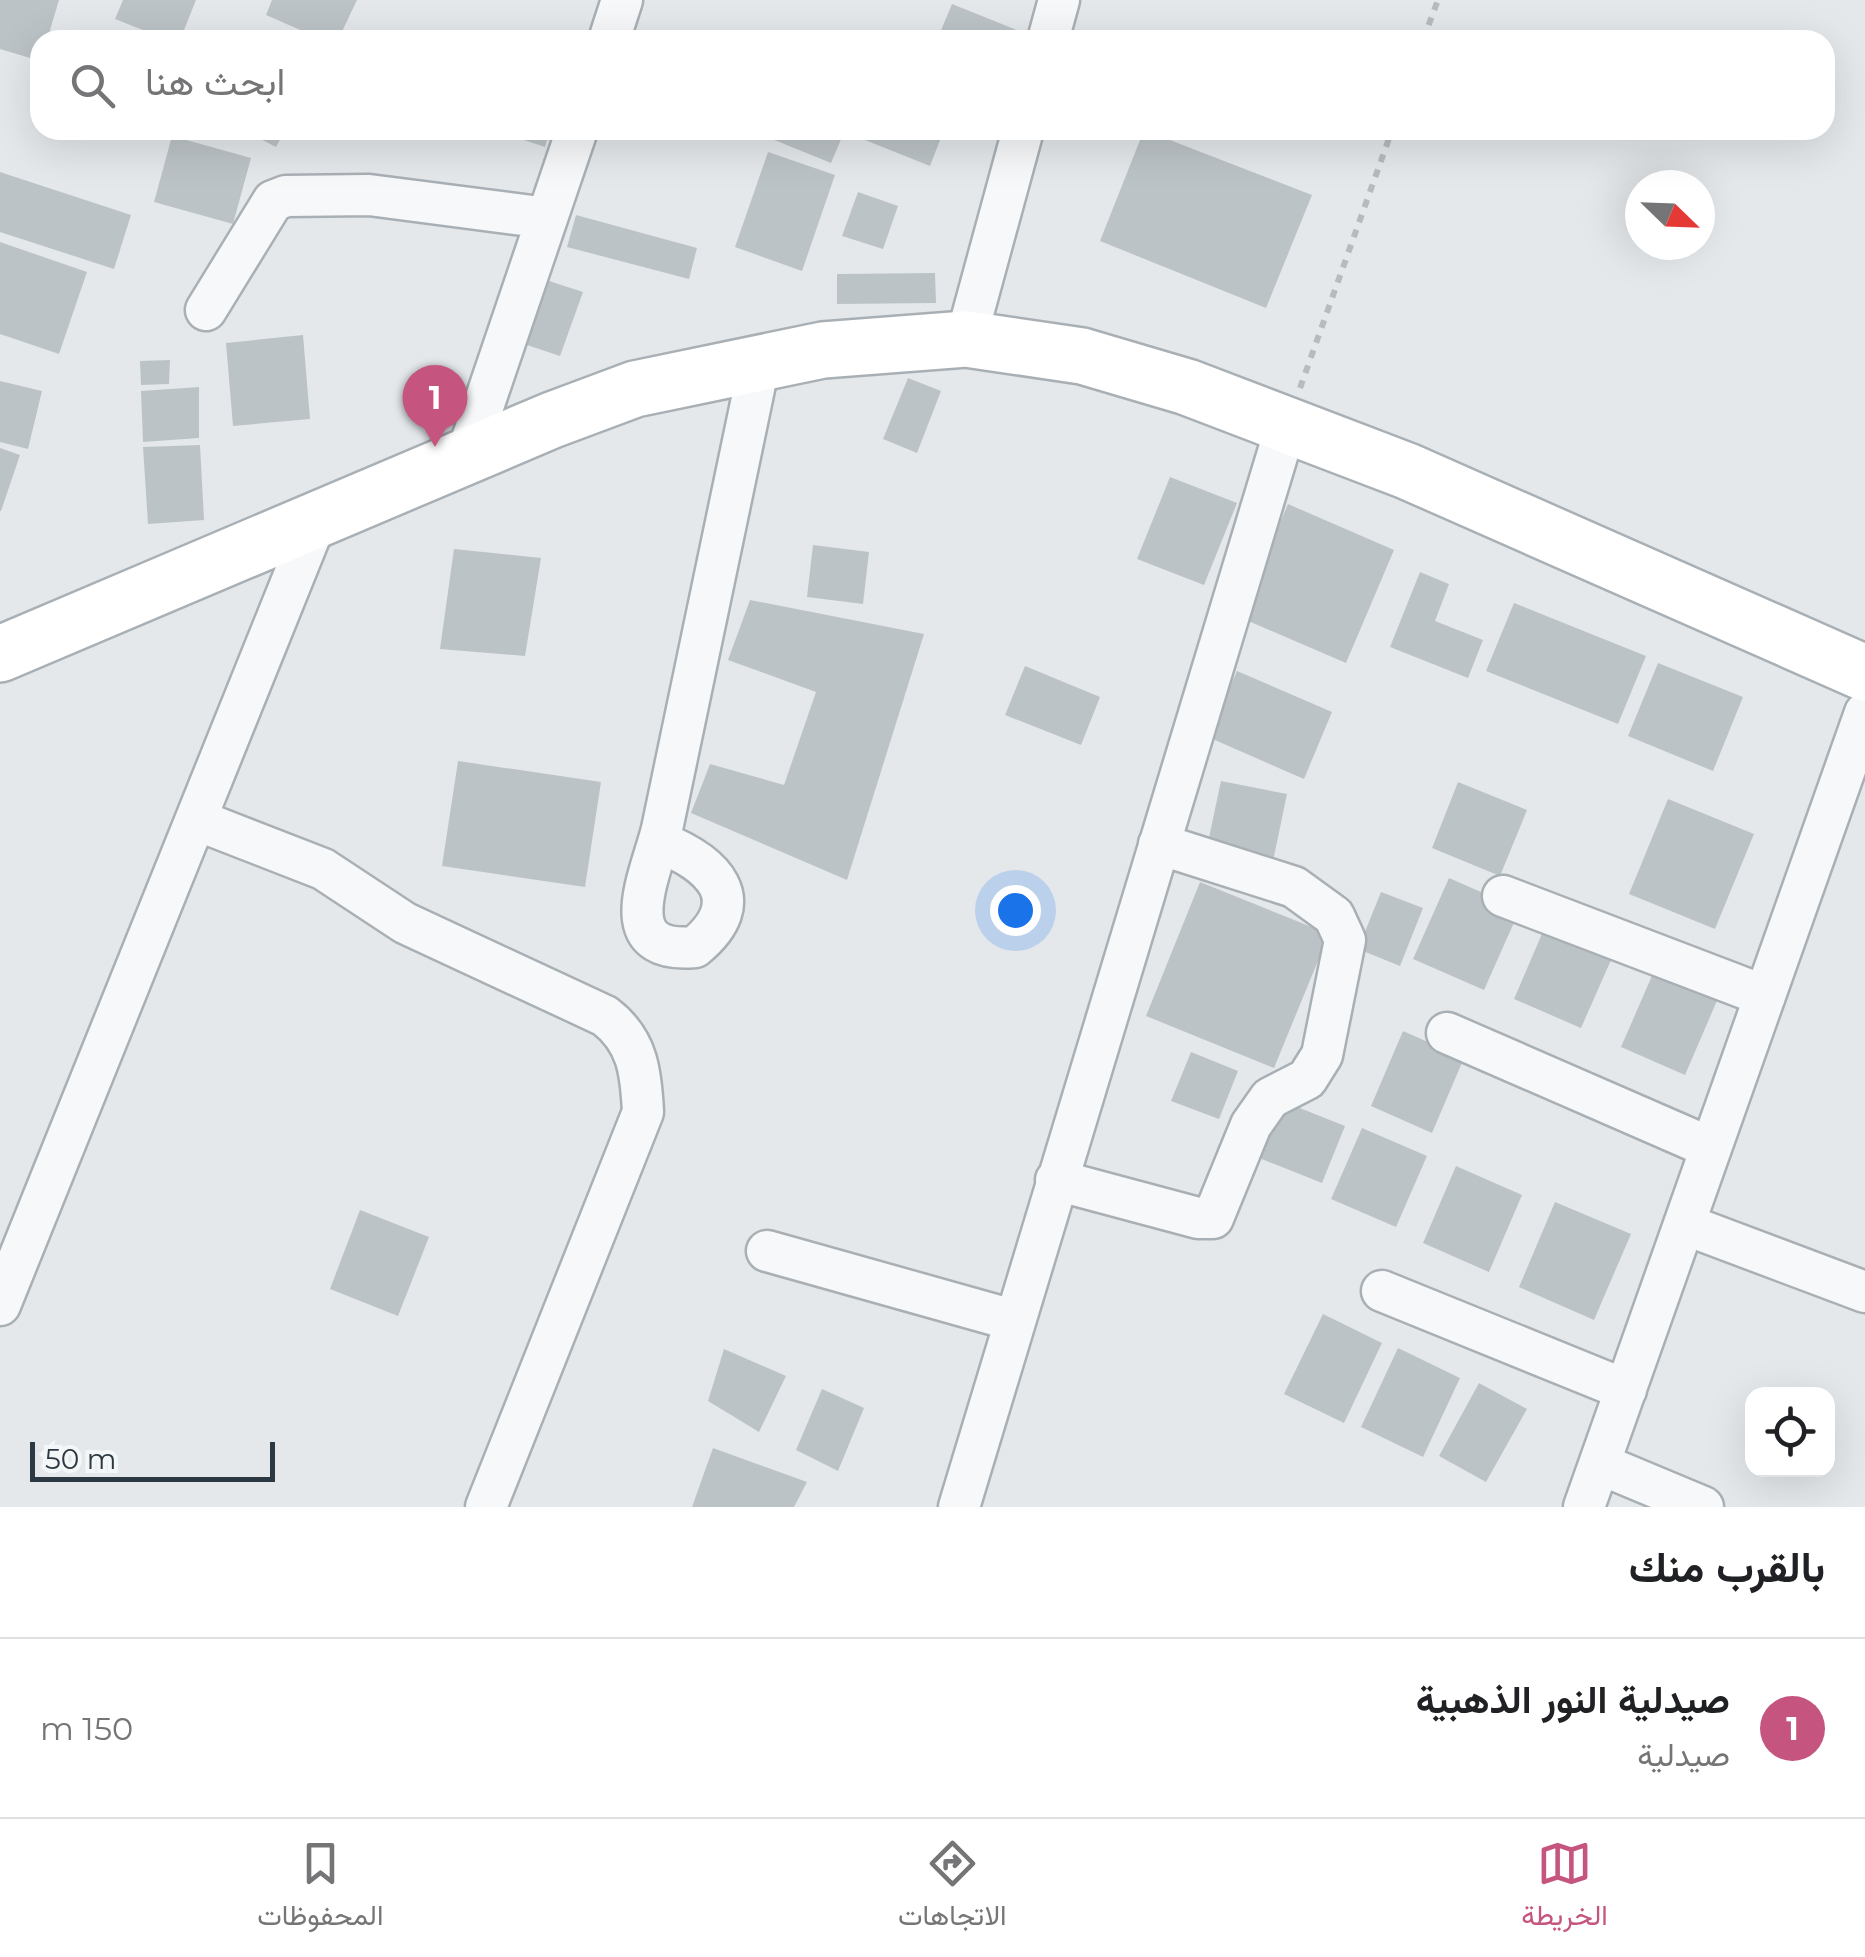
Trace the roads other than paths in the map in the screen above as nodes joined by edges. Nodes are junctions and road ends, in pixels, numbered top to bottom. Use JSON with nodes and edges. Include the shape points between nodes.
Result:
{"nodes":[{"id":1,"x":622,"y":0,"type":"edge"},
{"id":2,"x":1059,"y":0,"type":"edge"},
{"id":3,"x":612,"y":30,"type":"edge"},
{"id":4,"x":1051,"y":30,"type":"edge"},
{"id":5,"x":574,"y":140,"type":"edge"},
{"id":6,"x":1020,"y":140,"type":"edge"},
{"id":7,"x":547,"y":218,"type":"junction"},
{"id":8,"x":206,"y":310,"type":"dead end"},
{"id":9,"x":966,"y":339,"type":"junction"},
{"id":10,"x":759,"y":365,"type":"junction"},
{"id":11,"x":1288,"y":423,"type":"junction"},
{"id":12,"x":466,"y":457,"type":"junction"},
{"id":13,"x":316,"y":521,"type":"junction"},
{"id":14,"x":0,"y":654,"type":"edge"},
{"id":15,"x":1865,"y":673,"type":"edge"},
{"id":16,"x":1865,"y":713,"type":"edge"},
{"id":17,"x":198,"y":820,"type":"junction"},
{"id":18,"x":659,"y":842,"type":"dead end"},
{"id":19,"x":1159,"y":844,"type":"junction"},
{"id":20,"x":1503,"y":896,"type":"dead end"},
{"id":21,"x":1765,"y":996,"type":"junction"},
{"id":22,"x":1447,"y":1033,"type":"dead end"},
{"id":23,"x":1711,"y":1148,"type":"junction"},
{"id":24,"x":1056,"y":1180,"type":"junction"},
{"id":25,"x":1684,"y":1224,"type":"junction"},
{"id":26,"x":767,"y":1251,"type":"dead end"},
{"id":27,"x":1382,"y":1291,"type":"dead end"},
{"id":28,"x":1865,"y":1292,"type":"edge"},
{"id":29,"x":0,"y":1305,"type":"edge"},
{"id":30,"x":1013,"y":1320,"type":"junction"},
{"id":31,"x":1626,"y":1390,"type":"junction"},
{"id":32,"x":1600,"y":1464,"type":"junction"},
{"id":33,"x":486,"y":1507,"type":"edge"},
{"id":34,"x":959,"y":1507,"type":"edge"},
{"id":35,"x":1584,"y":1507,"type":"edge"},
{"id":36,"x":1704,"y":1507,"type":"edge"}],
"edges":[{"from":1,"to":3,"type":"street"},
{"from":2,"to":4,"type":"street"},
{"from":5,"to":7,"type":"street"},
{"from":6,"to":9,"type":"street"},
{"from":7,"to":8,"type":"street","via":[[369,194],[286,196],[266,212]]},
{"from":7,"to":12,"type":"street"},
{"from":9,"to":10,"type":"main road","via":[[822,350]]},
{"from":9,"to":11,"type":"main road","via":[[1082,356]]},
{"from":10,"to":12,"type":"main road","via":[[635,389]]},
{"from":10,"to":18,"type":"street"},
{"from":11,"to":15,"type":"main road"},
{"from":11,"to":19,"type":"street"},
{"from":12,"to":13,"type":"main road"},
{"from":13,"to":14,"type":"main road"},
{"from":13,"to":17,"type":"street"},
{"from":16,"to":21,"type":"street"},
{"from":17,"to":29,"type":"street"},
{"from":17,"to":33,"type":"street","via":[[323,869],[404,922],[605,1016],[635,1051],[643,1112]]},
{"from":19,"to":24,"type":"street"},
{"from":19,"to":24,"type":"street","via":[[1294,887],[1334,916],[1345,940],[1322,1055],[1307,1079],[1270,1098],[1213,1218]]},
{"from":20,"to":21,"type":"street"},
{"from":21,"to":23,"type":"street"},
{"from":22,"to":23,"type":"street"},
{"from":23,"to":25,"type":"street"},
{"from":24,"to":30,"type":"street"},
{"from":25,"to":28,"type":"street"},
{"from":25,"to":31,"type":"street"},
{"from":26,"to":30,"type":"street"},
{"from":27,"to":31,"type":"street"},
{"from":30,"to":34,"type":"street"},
{"from":31,"to":32,"type":"street"},
{"from":32,"to":35,"type":"street"},
{"from":32,"to":36,"type":"street"}]}
